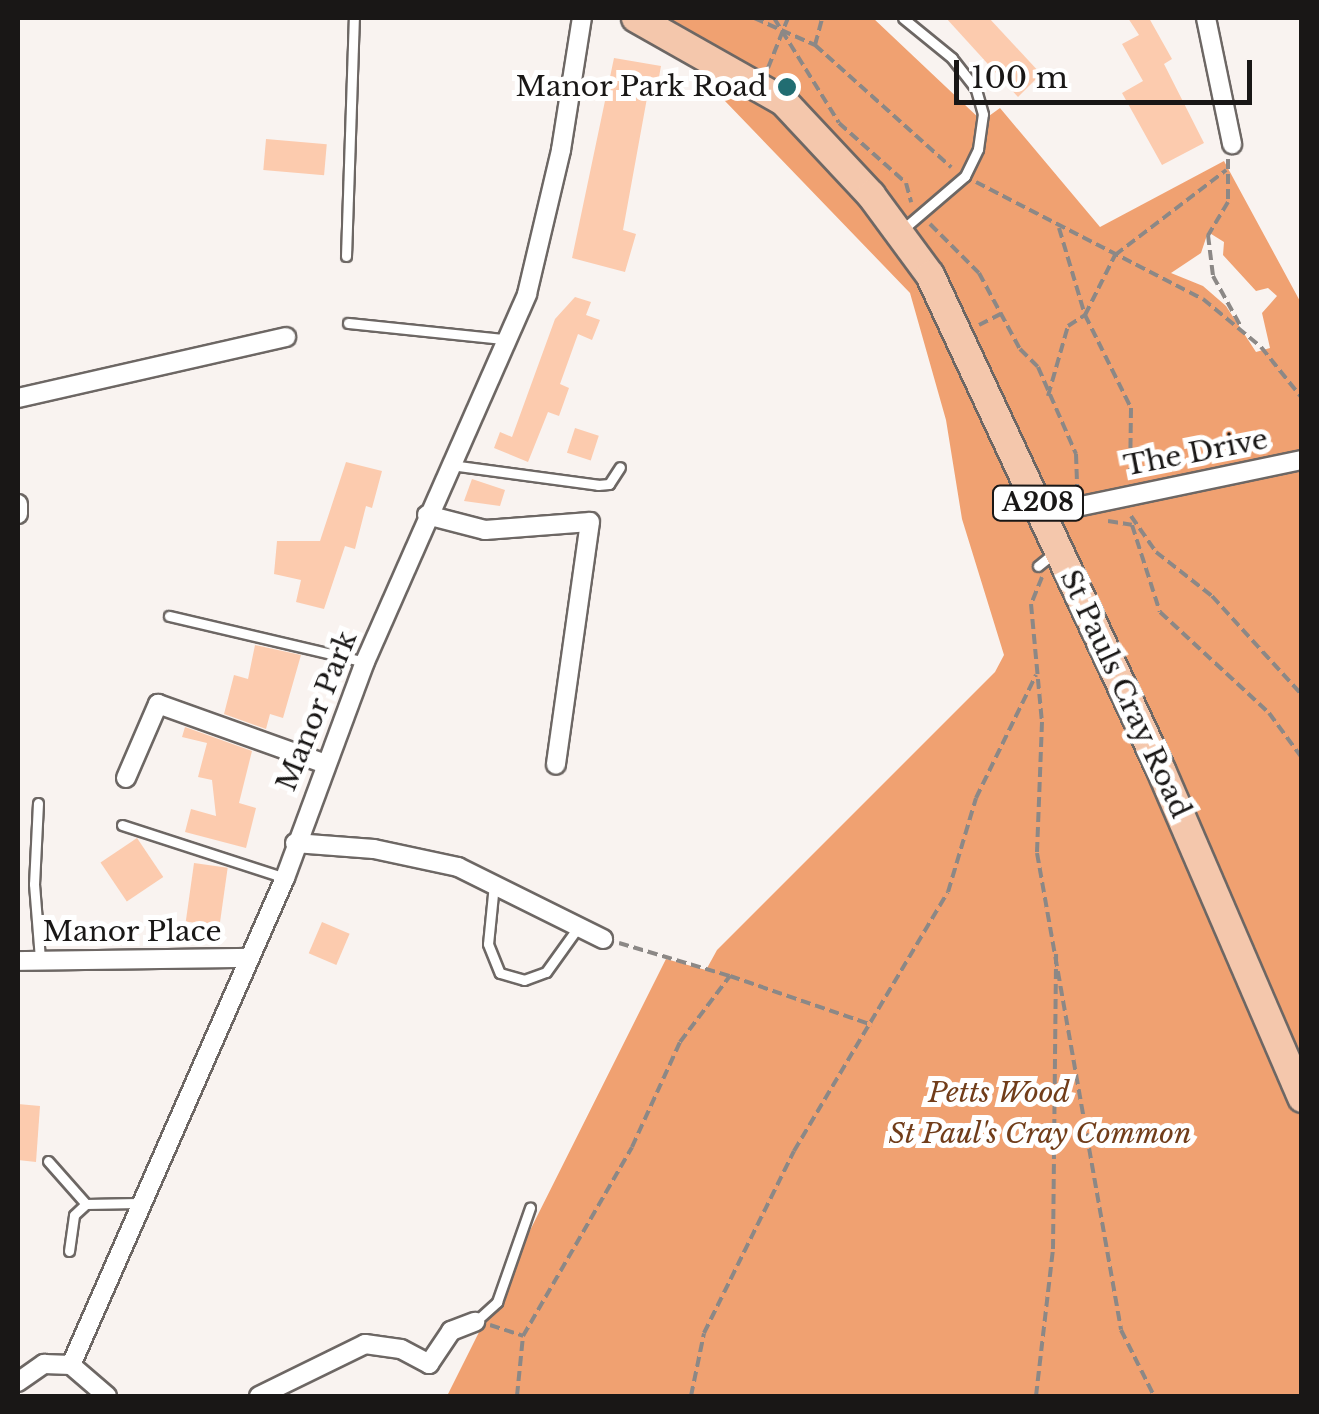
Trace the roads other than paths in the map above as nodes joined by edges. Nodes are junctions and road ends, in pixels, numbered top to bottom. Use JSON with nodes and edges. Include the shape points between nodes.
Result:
{"nodes":[{"id":1,"x":354,"y":18,"type":"edge"},
{"id":2,"x":582,"y":18,"type":"edge"},
{"id":3,"x":903,"y":18,"type":"edge"},
{"id":4,"x":1206,"y":18,"type":"edge"},
{"id":5,"x":655,"y":21,"type":"edge"},
{"id":6,"x":1232,"y":144,"type":"road end"},
{"id":7,"x":911,"y":223,"type":"junction"},
{"id":8,"x":346,"y":256,"type":"dead end"},
{"id":9,"x":348,"y":323,"type":"dead end"},
{"id":10,"x":286,"y":336,"type":"dead end"},
{"id":11,"x":503,"y":339,"type":"junction"},
{"id":12,"x":18,"y":398,"type":"edge"},
{"id":13,"x":1302,"y":460,"type":"edge"},
{"id":14,"x":448,"y":465,"type":"junction"},
{"id":15,"x":620,"y":467,"type":"dead end"},
{"id":16,"x":18,"y":504,"type":"edge"},
{"id":17,"x":1054,"y":510,"type":"junction"},
{"id":18,"x":18,"y":514,"type":"edge"},
{"id":19,"x":426,"y":515,"type":"junction"},
{"id":20,"x":169,"y":616,"type":"dead end"},
{"id":21,"x":366,"y":662,"type":"junction"},
{"id":22,"x":326,"y":764,"type":"junction"},
{"id":23,"x":556,"y":765,"type":"dead end"},
{"id":24,"x":126,"y":778,"type":"dead end"},
{"id":25,"x":38,"y":803,"type":"dead end"},
{"id":26,"x":122,"y":825,"type":"dead end"},
{"id":27,"x":295,"y":844,"type":"junction"},
{"id":28,"x":286,"y":878,"type":"junction"},
{"id":29,"x":494,"y":882,"type":"junction"},
{"id":30,"x":579,"y":926,"type":"junction"},
{"id":31,"x":602,"y":939,"type":"road end"},
{"id":32,"x":40,"y":958,"type":"junction"},
{"id":33,"x":246,"y":958,"type":"junction"},
{"id":34,"x":18,"y":961,"type":"edge"},
{"id":35,"x":1302,"y":1098,"type":"edge"},
{"id":36,"x":48,"y":1161,"type":"dead end"},
{"id":37,"x":138,"y":1203,"type":"junction"},
{"id":38,"x":86,"y":1204,"type":"junction"},
{"id":39,"x":530,"y":1208,"type":"dead end"},
{"id":40,"x":69,"y":1252,"type":"dead end"},
{"id":41,"x":475,"y":1322,"type":"joint"},
{"id":42,"x":71,"y":1365,"type":"junction"},
{"id":43,"x":18,"y":1382,"type":"edge"},
{"id":44,"x":107,"y":1396,"type":"edge"},
{"id":45,"x":259,"y":1396,"type":"edge"}],
"edges":[{"from":1,"to":8,"type":"lane"},
{"from":2,"to":11,"type":"street","name":"Manor Park","via":[[542,238],[527,294]]},
{"from":3,"to":7,"type":"lane","via":[[952,58],[976,89],[982,114],[978,149],[965,176]]},
{"from":4,"to":6,"type":"street"},
{"from":5,"to":7,"type":"main road","name":"St Pauls Cray Road","number":"A208","via":[[759,85]]},
{"from":7,"to":17,"type":"main road","name":"St Pauls Cray Road","number":"A208"},
{"from":9,"to":11,"type":"lane"},
{"from":10,"to":12,"type":"street"},
{"from":11,"to":14,"type":"street","name":"Manor Park"},
{"from":13,"to":17,"type":"street","name":"The Drive"},
{"from":14,"to":15,"type":"lane","via":[[598,484],[609,484]]},
{"from":14,"to":19,"type":"street","name":"Manor Park"},
{"from":16,"to":18,"type":"street"},
{"from":17,"to":35,"type":"main road","name":"St Pauls Cray Road","number":"A208","via":[[1048,558],[1226,916]]},
{"from":19,"to":21,"type":"street","name":"Manor Park"},
{"from":19,"to":23,"type":"street","via":[[485,530],[590,522]]},
{"from":20,"to":21,"type":"lane"},
{"from":21,"to":22,"type":"street","name":"Manor Park"},
{"from":22,"to":24,"type":"street","via":[[158,704]]},
{"from":22,"to":27,"type":"street","name":"Manor Park"},
{"from":25,"to":32,"type":"lane","via":[[34,884]]},
{"from":26,"to":28,"type":"lane"},
{"from":27,"to":28,"type":"street","name":"Manor Park"},
{"from":27,"to":29,"type":"street","via":[[416,856]]},
{"from":28,"to":33,"type":"street","name":"Manor Park"},
{"from":29,"to":30,"type":"street"},
{"from":29,"to":30,"type":"lane","via":[[488,944],[500,973],[524,980],[546,972]]},
{"from":30,"to":31,"type":"street"},
{"from":32,"to":33,"type":"street","name":"Manor Place"},
{"from":32,"to":34,"type":"street","name":"Manor Place"},
{"from":33,"to":37,"type":"street","name":"Manor Park"},
{"from":36,"to":38,"type":"lane"},
{"from":37,"to":38,"type":"lane"},
{"from":37,"to":42,"type":"street","name":"Manor Park"},
{"from":38,"to":40,"type":"lane","via":[[74,1215]]},
{"from":39,"to":41,"type":"lane","via":[[497,1302]]},
{"from":41,"to":45,"type":"street","via":[[451,1331],[428,1364],[401,1349],[365,1344]]},
{"from":42,"to":43,"type":"street","via":[[44,1364]]},
{"from":42,"to":44,"type":"street"}]}
